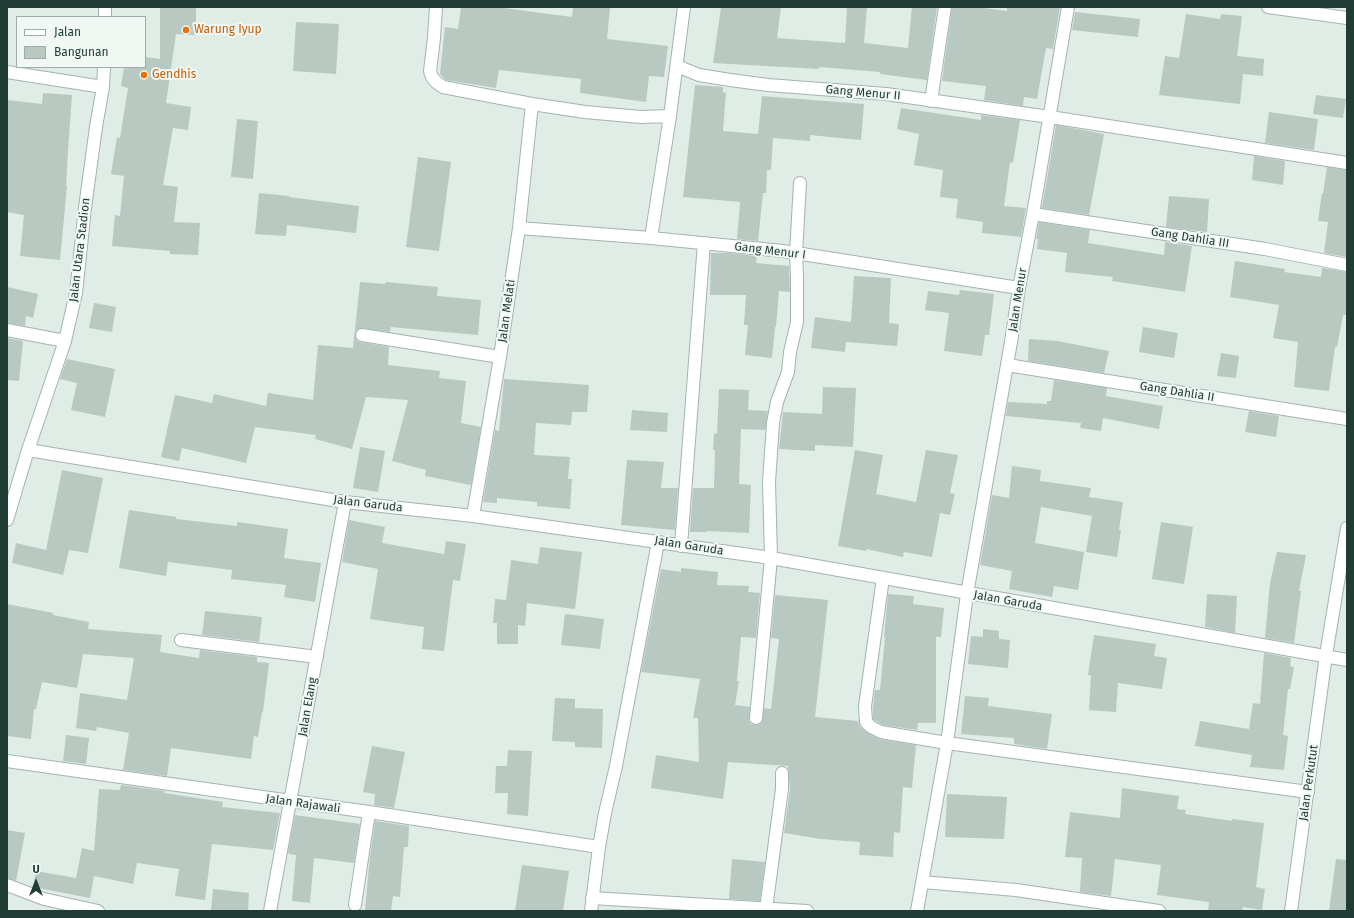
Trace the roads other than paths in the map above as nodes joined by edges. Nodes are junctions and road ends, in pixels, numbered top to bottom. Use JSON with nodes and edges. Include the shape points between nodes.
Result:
{"nodes":[{"id":1,"x":436,"y":7,"type":"edge"},
{"id":2,"x":684,"y":7,"type":"edge"},
{"id":3,"x":945,"y":7,"type":"edge"},
{"id":4,"x":1068,"y":7,"type":"edge"},
{"id":5,"x":1268,"y":7,"type":"edge"},
{"id":6,"x":1347,"y":18,"type":"edge"},
{"id":7,"x":677,"y":66,"type":"junction"},
{"id":8,"x":104,"y":68,"type":"edge"},
{"id":9,"x":7,"y":72,"type":"edge"},
{"id":10,"x":103,"y":87,"type":"junction"},
{"id":11,"x":931,"y":101,"type":"junction"},
{"id":12,"x":532,"y":104,"type":"junction"},
{"id":13,"x":670,"y":116,"type":"junction"},
{"id":14,"x":1050,"y":117,"type":"junction"},
{"id":15,"x":1347,"y":163,"type":"edge"},
{"id":16,"x":800,"y":183,"type":"dead end"},
{"id":17,"x":1033,"y":214,"type":"junction"},
{"id":18,"x":519,"y":228,"type":"junction"},
{"id":19,"x":651,"y":238,"type":"junction"},
{"id":20,"x":704,"y":243,"type":"junction"},
{"id":21,"x":796,"y":253,"type":"junction"},
{"id":22,"x":1347,"y":265,"type":"edge"},
{"id":23,"x":1019,"y":288,"type":"junction"},
{"id":24,"x":7,"y":330,"type":"edge"},
{"id":25,"x":362,"y":335,"type":"dead end"},
{"id":26,"x":65,"y":341,"type":"junction"},
{"id":27,"x":500,"y":357,"type":"junction"},
{"id":28,"x":1007,"y":365,"type":"junction"},
{"id":29,"x":1347,"y":419,"type":"edge"},
{"id":30,"x":28,"y":450,"type":"junction"},
{"id":31,"x":12,"y":490,"type":"edge"},
{"id":32,"x":345,"y":502,"type":"junction"},
{"id":33,"x":473,"y":516,"type":"junction"},
{"id":34,"x":7,"y":520,"type":"edge"},
{"id":35,"x":1347,"y":528,"type":"edge"},
{"id":36,"x":658,"y":542,"type":"junction"},
{"id":37,"x":681,"y":546,"type":"junction"},
{"id":38,"x":771,"y":558,"type":"junction"},
{"id":39,"x":883,"y":578,"type":"junction"},
{"id":40,"x":966,"y":594,"type":"junction"},
{"id":41,"x":181,"y":640,"type":"dead end"},
{"id":42,"x":1326,"y":655,"type":"junction"},
{"id":43,"x":318,"y":657,"type":"junction"},
{"id":44,"x":1347,"y":660,"type":"edge"},
{"id":45,"x":756,"y":718,"type":"dead end"},
{"id":46,"x":947,"y":743,"type":"junction"},
{"id":47,"x":7,"y":761,"type":"edge"},
{"id":48,"x":782,"y":773,"type":"dead end"},
{"id":49,"x":1308,"y":792,"type":"junction"},
{"id":50,"x":291,"y":802,"type":"junction"},
{"id":51,"x":369,"y":812,"type":"junction"},
{"id":52,"x":599,"y":847,"type":"junction"},
{"id":53,"x":922,"y":882,"type":"junction"},
{"id":54,"x":7,"y":885,"type":"edge"},
{"id":55,"x":592,"y":898,"type":"junction"},
{"id":56,"x":355,"y":905,"type":"dead end"},
{"id":57,"x":700,"y":908,"type":"edge"},
{"id":58,"x":766,"y":909,"type":"junction"},
{"id":59,"x":98,"y":911,"type":"edge"},
{"id":60,"x":270,"y":911,"type":"edge"},
{"id":61,"x":591,"y":911,"type":"edge"},
{"id":62,"x":803,"y":911,"type":"edge"},
{"id":63,"x":807,"y":911,"type":"edge"},
{"id":64,"x":917,"y":911,"type":"edge"},
{"id":65,"x":1159,"y":911,"type":"edge"},
{"id":66,"x":1291,"y":911,"type":"edge"}],
"edges":[{"from":1,"to":12,"type":"street","via":[[430,71],[432,78],[443,87]]},
{"from":2,"to":7,"type":"street"},
{"from":3,"to":11,"type":"street"},
{"from":4,"to":14,"type":"street","name":"Jalan Menur"},
{"from":5,"to":6,"type":"street"},
{"from":7,"to":11,"type":"street","name":"Gang Menur II","via":[[699,75],[730,80],[886,94]]},
{"from":7,"to":13,"type":"street"},
{"from":8,"to":10,"type":"street","name":"Jalan Utara Stadion"},
{"from":9,"to":10,"type":"street"},
{"from":10,"to":26,"type":"street","name":"Jalan Utara Stadion","via":[[85,208],[76,293]]},
{"from":11,"to":14,"type":"street","name":"Gang Menur II"},
{"from":12,"to":13,"type":"street","via":[[585,112]]},
{"from":12,"to":18,"type":"street","name":"Jalan Melati"},
{"from":13,"to":19,"type":"street"},
{"from":14,"to":15,"type":"street","name":"Gang Menur II"},
{"from":14,"to":17,"type":"street","name":"Jalan Menur"},
{"from":16,"to":21,"type":"street"},
{"from":17,"to":22,"type":"street","name":"Gang Dahlia III","via":[[1265,249]]},
{"from":17,"to":23,"type":"street","name":"Jalan Menur"},
{"from":18,"to":19,"type":"street","name":"Gang Menur I"},
{"from":18,"to":27,"type":"street","name":"Jalan Melati"},
{"from":19,"to":20,"type":"street","name":"Gang Menur I"},
{"from":20,"to":21,"type":"street","name":"Gang Menur I"},
{"from":20,"to":37,"type":"street"},
{"from":21,"to":23,"type":"street","name":"Gang Menur I"},
{"from":21,"to":38,"type":"street","via":[[797,322],[788,372],[777,402],[773,423],[769,482]]},
{"from":23,"to":28,"type":"street","name":"Jalan Menur"},
{"from":24,"to":26,"type":"street"},
{"from":25,"to":27,"type":"street"},
{"from":26,"to":30,"type":"street","name":"Jalan Utara Stadion"},
{"from":27,"to":33,"type":"street","name":"Jalan Melati"},
{"from":28,"to":29,"type":"street","name":"Gang Dahlia II"},
{"from":28,"to":40,"type":"street","name":"Jalan Menur"},
{"from":30,"to":31,"type":"street","name":"Jalan Utara Stadion"},
{"from":30,"to":32,"type":"street","name":"Jalan Garuda"},
{"from":31,"to":34,"type":"street","name":"Jalan Utara Stadion"},
{"from":32,"to":33,"type":"street","name":"Jalan Garuda"},
{"from":32,"to":43,"type":"street","name":"Jalan Elang"},
{"from":33,"to":36,"type":"street","name":"Jalan Garuda"},
{"from":35,"to":42,"type":"street","name":"Jalan Perkutut"},
{"from":36,"to":37,"type":"street","name":"Jalan Garuda"},
{"from":36,"to":52,"type":"street"},
{"from":37,"to":38,"type":"street","name":"Jalan Garuda"},
{"from":38,"to":39,"type":"street","name":"Jalan Garuda"},
{"from":38,"to":45,"type":"street"},
{"from":39,"to":40,"type":"street","name":"Jalan Garuda"},
{"from":39,"to":46,"type":"street","via":[[865,706],[866,722],[881,732]]},
{"from":40,"to":42,"type":"street","name":"Jalan Garuda"},
{"from":40,"to":46,"type":"street","name":"Jalan Menur"},
{"from":41,"to":43,"type":"street"},
{"from":42,"to":44,"type":"street","name":"Jalan Garuda"},
{"from":42,"to":49,"type":"street","name":"Jalan Perkutut"},
{"from":43,"to":50,"type":"street","name":"Jalan Elang"},
{"from":46,"to":49,"type":"street"},
{"from":46,"to":53,"type":"street","name":"Jalan Menur"},
{"from":47,"to":50,"type":"street","name":"Jalan Rajawali"},
{"from":48,"to":58,"type":"street"},
{"from":49,"to":66,"type":"street","name":"Jalan Perkutut"},
{"from":50,"to":51,"type":"street","name":"Jalan Rajawali"},
{"from":50,"to":60,"type":"street","name":"Jalan Elang"},
{"from":51,"to":52,"type":"street","name":"Jalan Rajawali"},
{"from":51,"to":56,"type":"street"},
{"from":52,"to":55,"type":"street"},
{"from":53,"to":64,"type":"street","name":"Jalan Menur"},
{"from":53,"to":65,"type":"street","via":[[1016,890]]},
{"from":54,"to":59,"type":"street","via":[[44,899]]},
{"from":55,"to":57,"type":"street"},
{"from":55,"to":61,"type":"street"},
{"from":57,"to":58,"type":"street"},
{"from":58,"to":62,"type":"street"},
{"from":62,"to":63,"type":"street"}]}
